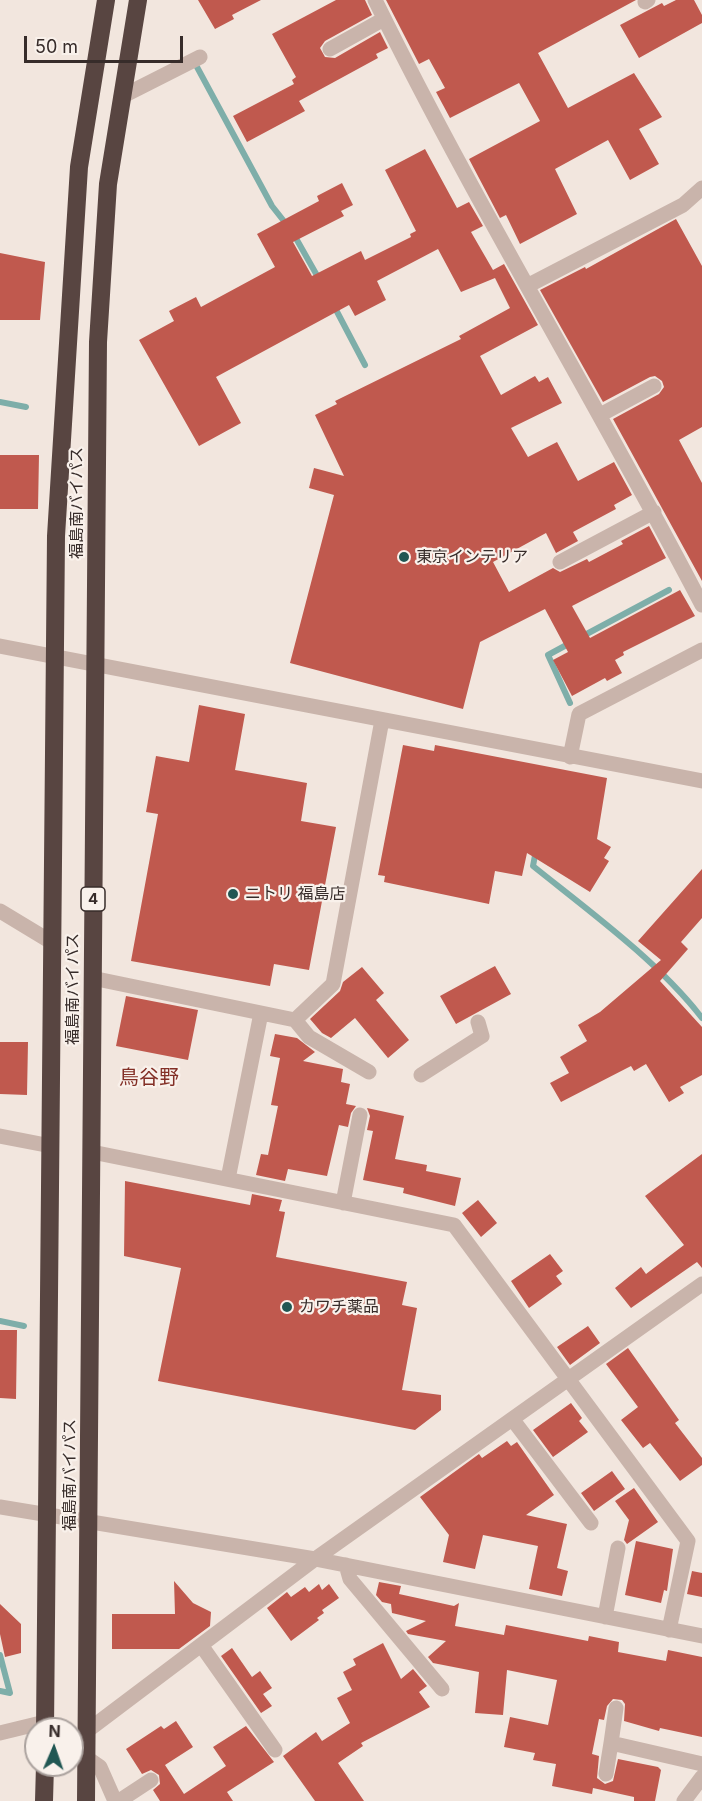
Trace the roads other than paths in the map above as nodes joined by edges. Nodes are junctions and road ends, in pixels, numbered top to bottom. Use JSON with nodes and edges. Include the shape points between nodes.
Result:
{"nodes":[{"id":1,"x":106,"y":0,"type":"edge"},
{"id":2,"x":138,"y":0,"type":"edge"},
{"id":3,"x":375,"y":0,"type":"edge"},
{"id":4,"x":384,"y":19,"type":"junction"},
{"id":5,"x":330,"y":49,"type":"dead end"},
{"id":6,"x":200,"y":57,"type":"dead end"},
{"id":7,"x":121,"y":98,"type":"junction"},
{"id":8,"x":702,"y":188,"type":"edge"},
{"id":9,"x":529,"y":285,"type":"junction"},
{"id":10,"x":654,"y":386,"type":"dead end"},
{"id":11,"x":600,"y":415,"type":"junction"},
{"id":12,"x":654,"y":512,"type":"junction"},
{"id":13,"x":560,"y":562,"type":"dead end"},
{"id":14,"x":702,"y":605,"type":"edge"},
{"id":15,"x":0,"y":646,"type":"edge"},
{"id":16,"x":702,"y":650,"type":"edge"},
{"id":17,"x":55,"y":656,"type":"junction"},
{"id":18,"x":94,"y":663,"type":"junction"},
{"id":19,"x":382,"y":720,"type":"junction"},
{"id":20,"x":570,"y":757,"type":"junction"},
{"id":21,"x":702,"y":781,"type":"edge"},
{"id":22,"x":0,"y":911,"type":"edge"},
{"id":23,"x":53,"y":943,"type":"junction"},
{"id":24,"x":92,"y":978,"type":"junction"},
{"id":25,"x":261,"y":1013,"type":"junction"},
{"id":26,"x":295,"y":1020,"type":"junction"},
{"id":27,"x":478,"y":1022,"type":"dead end"},
{"id":28,"x":369,"y":1072,"type":"dead end"},
{"id":29,"x":421,"y":1075,"type":"dead end"},
{"id":30,"x":360,"y":1115,"type":"dead end"},
{"id":31,"x":0,"y":1136,"type":"edge"},
{"id":32,"x":51,"y":1146,"type":"junction"},
{"id":33,"x":92,"y":1152,"type":"junction"},
{"id":34,"x":228,"y":1179,"type":"junction"},
{"id":35,"x":343,"y":1203,"type":"junction"},
{"id":36,"x":702,"y":1284,"type":"edge"},
{"id":37,"x":570,"y":1380,"type":"junction"},
{"id":38,"x":513,"y":1420,"type":"junction"},
{"id":39,"x":0,"y":1507,"type":"edge"},
{"id":40,"x":48,"y":1516,"type":"junction"},
{"id":41,"x":90,"y":1522,"type":"junction"},
{"id":42,"x":591,"y":1523,"type":"dead end"},
{"id":43,"x":618,"y":1548,"type":"dead end"},
{"id":44,"x":315,"y":1558,"type":"junction"},
{"id":45,"x":346,"y":1564,"type":"junction"},
{"id":46,"x":605,"y":1617,"type":"junction"},
{"id":47,"x":669,"y":1630,"type":"junction"},
{"id":48,"x":702,"y":1636,"type":"edge"},
{"id":49,"x":201,"y":1645,"type":"junction"},
{"id":50,"x":442,"y":1689,"type":"dead end"},
{"id":51,"x":616,"y":1708,"type":"dead end"},
{"id":52,"x":45,"y":1717,"type":"edge"},
{"id":53,"x":24,"y":1728,"type":"edge"},
{"id":54,"x":87,"y":1731,"type":"junction"},
{"id":55,"x":0,"y":1732,"type":"edge"},
{"id":56,"x":611,"y":1743,"type":"junction"},
{"id":57,"x":275,"y":1750,"type":"dead end"},
{"id":58,"x":87,"y":1758,"type":"junction"},
{"id":59,"x":702,"y":1764,"type":"edge"},
{"id":60,"x":606,"y":1774,"type":"dead end"},
{"id":61,"x":45,"y":1777,"type":"edge"},
{"id":62,"x":702,"y":1777,"type":"edge"},
{"id":63,"x":152,"y":1780,"type":"dead end"},
{"id":64,"x":44,"y":1801,"type":"edge"},
{"id":65,"x":86,"y":1801,"type":"edge"},
{"id":66,"x":117,"y":1801,"type":"edge"},
{"id":67,"x":684,"y":1801,"type":"edge"}],
"edges":[{"from":1,"to":17,"type":"highway","name":"福島南バイパス","via":[[79,167],[56,536]]},
{"from":2,"to":7,"type":"highway","name":"福島南バイパス","number":"4"},
{"from":3,"to":4,"type":"street"},
{"from":4,"to":5,"type":"street"},
{"from":4,"to":9,"type":"street"},
{"from":6,"to":7,"type":"street"},
{"from":7,"to":18,"type":"highway","name":"福島南バイパス","number":"4","via":[[108,184],[98,342]]},
{"from":8,"to":9,"type":"street","via":[[683,206]]},
{"from":9,"to":11,"type":"street"},
{"from":10,"to":11,"type":"street"},
{"from":11,"to":12,"type":"street"},
{"from":12,"to":13,"type":"street"},
{"from":12,"to":14,"type":"street"},
{"from":15,"to":17,"type":"street"},
{"from":16,"to":20,"type":"street","via":[[579,714]]},
{"from":17,"to":18,"type":"street"},
{"from":17,"to":23,"type":"highway","name":"福島南バイパス"},
{"from":18,"to":19,"type":"street"},
{"from":18,"to":24,"type":"highway","name":"福島南バイパス","number":"4"},
{"from":19,"to":20,"type":"street"},
{"from":19,"to":26,"type":"street","via":[[333,984]]},
{"from":20,"to":21,"type":"street"},
{"from":22,"to":23,"type":"street"},
{"from":23,"to":32,"type":"highway","name":"福島南バイパス"},
{"from":24,"to":25,"type":"street"},
{"from":24,"to":33,"type":"highway","name":"福島南バイパス","number":"4"},
{"from":25,"to":26,"type":"street"},
{"from":25,"to":34,"type":"street"},
{"from":26,"to":28,"type":"street","via":[[309,1036]]},
{"from":27,"to":29,"type":"street","via":[[482,1036]]},
{"from":30,"to":35,"type":"street"},
{"from":31,"to":32,"type":"street"},
{"from":32,"to":40,"type":"highway","name":"福島南バイパス"},
{"from":33,"to":34,"type":"street"},
{"from":33,"to":41,"type":"highway","name":"福島南バイパス","number":"4"},
{"from":34,"to":35,"type":"street"},
{"from":35,"to":37,"type":"street","via":[[454,1226]]},
{"from":36,"to":37,"type":"street"},
{"from":37,"to":38,"type":"street"},
{"from":37,"to":47,"type":"street","via":[[688,1542]]},
{"from":38,"to":42,"type":"street"},
{"from":38,"to":44,"type":"street"},
{"from":39,"to":40,"type":"street"},
{"from":40,"to":41,"type":"street"},
{"from":40,"to":52,"type":"highway","name":"福島南バイパス"},
{"from":41,"to":44,"type":"street"},
{"from":41,"to":54,"type":"highway","name":"福島南バイパス","number":"4"},
{"from":43,"to":46,"type":"street"},
{"from":44,"to":45,"type":"street"},
{"from":44,"to":49,"type":"street"},
{"from":45,"to":46,"type":"street"},
{"from":45,"to":50,"type":"street","via":[[351,1579]]},
{"from":46,"to":47,"type":"street"},
{"from":47,"to":48,"type":"street"},
{"from":49,"to":54,"type":"street"},
{"from":49,"to":57,"type":"street"},
{"from":51,"to":56,"type":"street"},
{"from":53,"to":55,"type":"street"},
{"from":54,"to":58,"type":"highway","name":"福島南バイパス","number":"4"},
{"from":56,"to":59,"type":"street"},
{"from":56,"to":60,"type":"street"},
{"from":58,"to":65,"type":"highway","name":"福島南バイパス","number":"4"},
{"from":58,"to":66,"type":"street","via":[[100,1767]]},
{"from":61,"to":64,"type":"highway"},
{"from":62,"to":67,"type":"street"},
{"from":63,"to":66,"type":"street"}]}
